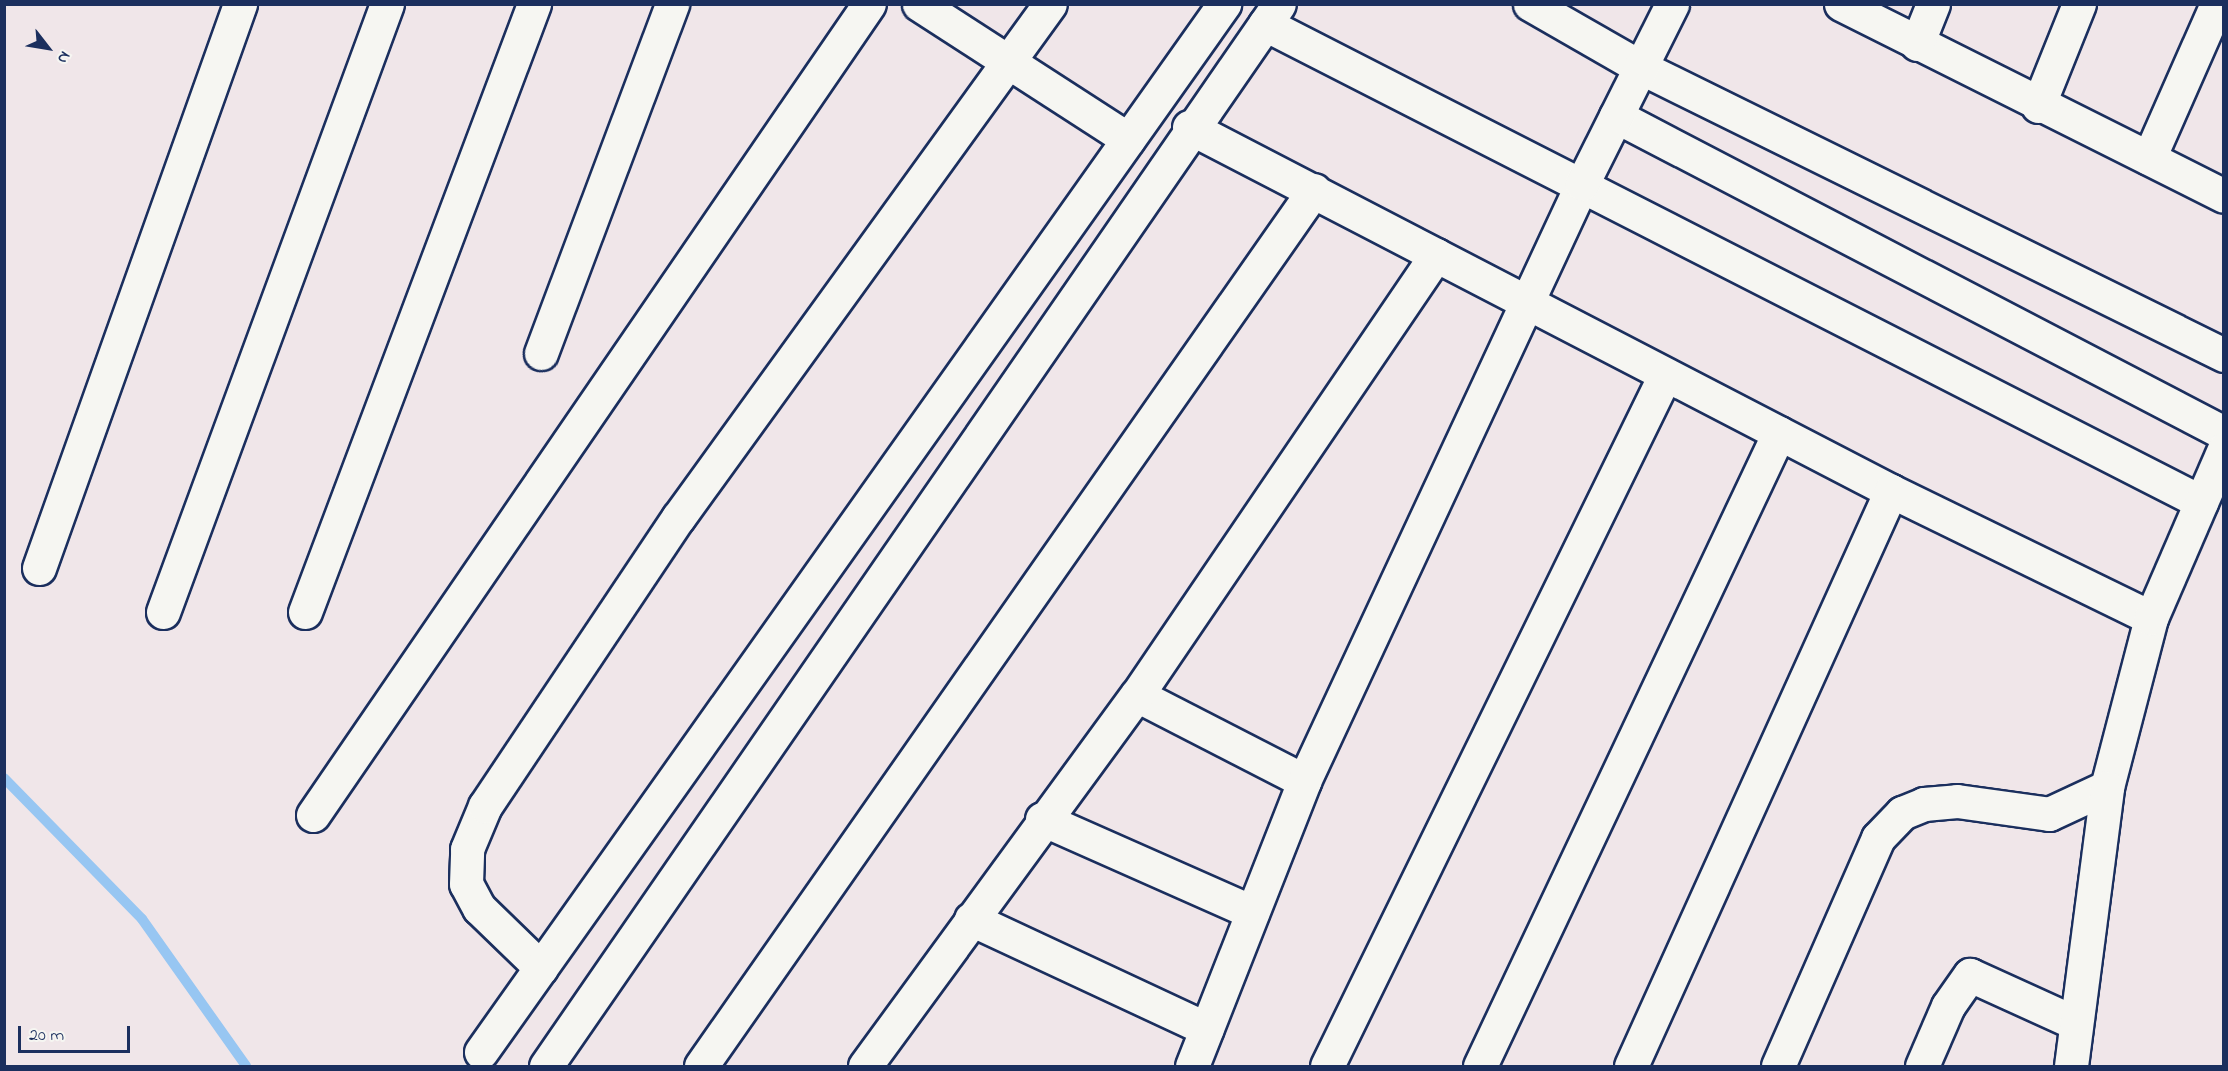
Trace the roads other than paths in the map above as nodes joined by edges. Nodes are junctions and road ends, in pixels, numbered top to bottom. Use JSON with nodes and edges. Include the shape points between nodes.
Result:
{"nodes":[{"id":1,"x":240,"y":4,"type":"edge"},
{"id":2,"x":387,"y":4,"type":"edge"},
{"id":3,"x":534,"y":4,"type":"edge"},
{"id":4,"x":672,"y":4,"type":"edge"},
{"id":5,"x":869,"y":4,"type":"edge"},
{"id":6,"x":919,"y":4,"type":"edge"},
{"id":7,"x":1050,"y":4,"type":"edge"},
{"id":8,"x":1224,"y":4,"type":"edge"},
{"id":9,"x":1530,"y":4,"type":"edge"},
{"id":10,"x":1672,"y":4,"type":"edge"},
{"id":11,"x":1841,"y":4,"type":"edge"},
{"id":12,"x":1933,"y":4,"type":"edge"},
{"id":13,"x":2079,"y":4,"type":"edge"},
{"id":14,"x":2217,"y":4,"type":"edge"},
{"id":15,"x":1272,"y":14,"type":"edge"},
{"id":16,"x":1917,"y":44,"type":"junction"},
{"id":17,"x":1007,"y":64,"type":"junction"},
{"id":18,"x":1640,"y":68,"type":"junction"},
{"id":19,"x":2038,"y":106,"type":"junction"},
{"id":20,"x":1616,"y":116,"type":"junction"},
{"id":21,"x":1189,"y":127,"type":"junction"},
{"id":22,"x":1128,"y":139,"type":"junction"},
{"id":23,"x":2149,"y":158,"type":"junction"},
{"id":24,"x":1582,"y":184,"type":"junction"},
{"id":25,"x":1314,"y":190,"type":"junction"},
{"id":26,"x":2223,"y":196,"type":"edge"},
{"id":27,"x":1436,"y":255,"type":"junction"},
{"id":28,"x":1528,"y":304,"type":"junction"},
{"id":29,"x":541,"y":353,"type":"dead end"},
{"id":30,"x":2223,"y":355,"type":"edge"},
{"id":31,"x":1665,"y":375,"type":"junction"},
{"id":32,"x":1779,"y":433,"type":"junction"},
{"id":33,"x":2223,"y":433,"type":"edge"},
{"id":34,"x":2223,"y":449,"type":"edge"},
{"id":35,"x":1891,"y":491,"type":"junction"},
{"id":36,"x":2201,"y":502,"type":"junction"},
{"id":37,"x":39,"y":568,"type":"dead end"},
{"id":38,"x":163,"y":612,"type":"dead end"},
{"id":39,"x":305,"y":612,"type":"dead end"},
{"id":40,"x":2151,"y":618,"type":"junction"},
{"id":41,"x":1137,"y":695,"type":"junction"},
{"id":42,"x":1304,"y":781,"type":"junction"},
{"id":43,"x":2107,"y":787,"type":"junction"},
{"id":44,"x":313,"y":815,"type":"dead end"},
{"id":45,"x":1042,"y":819,"type":"junction"},
{"id":46,"x":1252,"y":912,"type":"junction"},
{"id":47,"x":971,"y":919,"type":"junction"},
{"id":48,"x":542,"y":968,"type":"junction"},
{"id":49,"x":2076,"y":1023,"type":"junction"},
{"id":50,"x":1207,"y":1029,"type":"junction"},
{"id":51,"x":480,"y":1052,"type":"dead end"},
{"id":52,"x":546,"y":1066,"type":"edge"},
{"id":53,"x":701,"y":1066,"type":"edge"},
{"id":54,"x":865,"y":1066,"type":"edge"},
{"id":55,"x":1192,"y":1066,"type":"edge"},
{"id":56,"x":1327,"y":1066,"type":"edge"},
{"id":57,"x":1480,"y":1066,"type":"edge"},
{"id":58,"x":1631,"y":1066,"type":"edge"},
{"id":59,"x":1778,"y":1066,"type":"edge"},
{"id":60,"x":1922,"y":1066,"type":"edge"},
{"id":61,"x":2071,"y":1066,"type":"edge"}],
"edges":[{"from":1,"to":37,"type":"street"},
{"from":2,"to":38,"type":"street"},
{"from":3,"to":39,"type":"street"},
{"from":4,"to":29,"type":"street"},
{"from":5,"to":44,"type":"street"},
{"from":6,"to":17,"type":"street"},
{"from":7,"to":17,"type":"street"},
{"from":8,"to":22,"type":"street"},
{"from":9,"to":18,"type":"street"},
{"from":10,"to":18,"type":"street"},
{"from":11,"to":16,"type":"street"},
{"from":12,"to":16,"type":"street"},
{"from":13,"to":19,"type":"street"},
{"from":14,"to":23,"type":"street"},
{"from":15,"to":21,"type":"street"},
{"from":15,"to":24,"type":"street"},
{"from":16,"to":19,"type":"street"},
{"from":17,"to":22,"type":"street"},
{"from":17,"to":48,"type":"street","via":[[678,518],[485,806],[467,849],[466,884],[479,908]]},
{"from":18,"to":20,"type":"street"},
{"from":18,"to":30,"type":"street"},
{"from":19,"to":23,"type":"street"},
{"from":20,"to":24,"type":"street"},
{"from":20,"to":33,"type":"street"},
{"from":21,"to":25,"type":"street"},
{"from":21,"to":52,"type":"street"},
{"from":22,"to":48,"type":"street"},
{"from":23,"to":26,"type":"street"},
{"from":24,"to":28,"type":"street"},
{"from":24,"to":36,"type":"street"},
{"from":25,"to":27,"type":"street"},
{"from":25,"to":53,"type":"street"},
{"from":27,"to":28,"type":"street"},
{"from":27,"to":41,"type":"street"},
{"from":28,"to":31,"type":"street"},
{"from":28,"to":42,"type":"street"},
{"from":31,"to":32,"type":"street"},
{"from":31,"to":56,"type":"street"},
{"from":32,"to":35,"type":"street"},
{"from":32,"to":57,"type":"street"},
{"from":34,"to":36,"type":"street"},
{"from":35,"to":40,"type":"street"},
{"from":35,"to":58,"type":"street"},
{"from":36,"to":40,"type":"street"},
{"from":40,"to":43,"type":"street"},
{"from":41,"to":42,"type":"street"},
{"from":41,"to":45,"type":"street"},
{"from":42,"to":46,"type":"street"},
{"from":43,"to":49,"type":"street"},
{"from":43,"to":59,"type":"street","via":[[2049,814],[1956,801],[1924,804],[1902,813],[1878,838]]},
{"from":45,"to":46,"type":"street"},
{"from":45,"to":47,"type":"street"},
{"from":46,"to":50,"type":"street"},
{"from":47,"to":50,"type":"street"},
{"from":47,"to":54,"type":"street"},
{"from":48,"to":51,"type":"street"},
{"from":49,"to":60,"type":"street","via":[[1970,975],[1948,1006]]},
{"from":49,"to":61,"type":"street"},
{"from":50,"to":55,"type":"street"}]}
